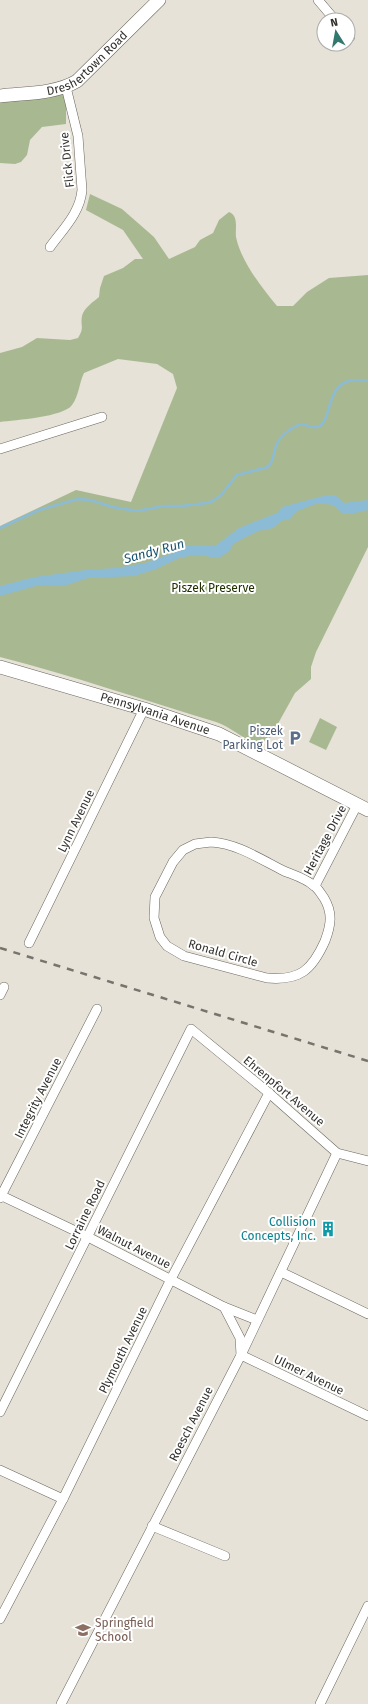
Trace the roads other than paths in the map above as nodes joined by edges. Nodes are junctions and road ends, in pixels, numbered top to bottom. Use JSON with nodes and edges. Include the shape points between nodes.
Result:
{"nodes":[{"id":1,"x":159,"y":0,"type":"edge"},
{"id":2,"x":318,"y":0,"type":"edge"},
{"id":3,"x":328,"y":12,"type":"edge"},
{"id":4,"x":66,"y":87,"type":"junction"},
{"id":5,"x":0,"y":96,"type":"edge"},
{"id":6,"x":50,"y":246,"type":"dead end"},
{"id":7,"x":102,"y":417,"type":"dead end"},
{"id":8,"x":0,"y":449,"type":"edge"},
{"id":9,"x":0,"y":667,"type":"edge"},
{"id":10,"x":144,"y":709,"type":"junction"},
{"id":11,"x":363,"y":808,"type":"edge"},
{"id":12,"x":315,"y":886,"type":"junction"},
{"id":13,"x":29,"y":943,"type":"dead end"},
{"id":14,"x":97,"y":1009,"type":"dead end"},
{"id":15,"x":191,"y":1029,"type":"joint"},
{"id":16,"x":269,"y":1093,"type":"junction"},
{"id":17,"x":338,"y":1153,"type":"junction"},
{"id":18,"x":368,"y":1161,"type":"edge"},
{"id":19,"x":0,"y":1196,"type":"edge"},
{"id":20,"x":88,"y":1237,"type":"junction"},
{"id":21,"x":281,"y":1272,"type":"junction"},
{"id":22,"x":171,"y":1279,"type":"junction"},
{"id":23,"x":224,"y":1306,"type":"junction"},
{"id":24,"x":368,"y":1314,"type":"edge"},
{"id":25,"x":257,"y":1320,"type":"junction"},
{"id":26,"x":241,"y":1355,"type":"junction"},
{"id":27,"x":0,"y":1412,"type":"edge"},
{"id":28,"x":368,"y":1416,"type":"edge"},
{"id":29,"x":0,"y":1470,"type":"edge"},
{"id":30,"x":63,"y":1499,"type":"junction"},
{"id":31,"x":152,"y":1526,"type":"junction"},
{"id":32,"x":225,"y":1556,"type":"dead end"},
{"id":33,"x":368,"y":1606,"type":"edge"},
{"id":34,"x":0,"y":1619,"type":"edge"},
{"id":35,"x":62,"y":1704,"type":"edge"},
{"id":36,"x":320,"y":1704,"type":"edge"}],
"edges":[{"from":1,"to":4,"type":"main road","name":"Dreshertown Road","via":[[86,72]]},
{"from":2,"to":3,"type":"street"},
{"from":4,"to":5,"type":"main road","name":"Dreshertown Road"},
{"from":4,"to":6,"type":"street","name":"Flick Drive","via":[[78,136],[82,190],[75,214]]},
{"from":7,"to":8,"type":"street"},
{"from":9,"to":10,"type":"main road","name":"Pennsylvania Avenue"},
{"from":10,"to":11,"type":"main road","name":"Pennsylvania Avenue","via":[[193,724],[241,744]]},
{"from":10,"to":13,"type":"street","name":"Lynn Avenue"},
{"from":11,"to":12,"type":"street","name":"Heritage Drive"},
{"from":12,"to":12,"type":"street","name":"Ronald Circle","via":[[230,845],[211,842],[195,844],[179,854],[155,897],[155,925],[160,937],[168,946],[184,956],[267,978],[293,977],[306,970],[317,959],[332,920],[327,904]]},
{"from":14,"to":19,"type":"street","name":"Integrity Avenue"},
{"from":15,"to":16,"type":"street","name":"Ehrenpfort Avenue"},
{"from":15,"to":20,"type":"street","name":"Lorraine Road"},
{"from":16,"to":17,"type":"street","name":"Ehrenpfort Avenue"},
{"from":16,"to":22,"type":"street","name":"Plymouth Avenue"},
{"from":17,"to":18,"type":"street","name":"Ehrenpfort Avenue"},
{"from":17,"to":21,"type":"street","name":"Roesch Avenue"},
{"from":19,"to":20,"type":"street","name":"Walnut Avenue"},
{"from":20,"to":22,"type":"street","name":"Walnut Avenue"},
{"from":20,"to":27,"type":"street","name":"Lorraine Road"},
{"from":21,"to":24,"type":"street"},
{"from":21,"to":25,"type":"street","name":"Roesch Avenue"},
{"from":22,"to":23,"type":"street","name":"Walnut Avenue"},
{"from":22,"to":30,"type":"street","name":"Plymouth Avenue"},
{"from":23,"to":25,"type":"street","name":"Walnut Avenue"},
{"from":23,"to":26,"type":"street","via":[[240,1338]]},
{"from":25,"to":26,"type":"street","name":"Roesch Avenue"},
{"from":26,"to":28,"type":"street","name":"Ulmer Avenue"},
{"from":26,"to":31,"type":"street","name":"Roesch Avenue"},
{"from":29,"to":30,"type":"street"},
{"from":30,"to":34,"type":"street","name":"Plymouth Avenue"},
{"from":31,"to":32,"type":"street"},
{"from":31,"to":35,"type":"street","name":"Roesch Avenue"},
{"from":33,"to":36,"type":"street"}]}
